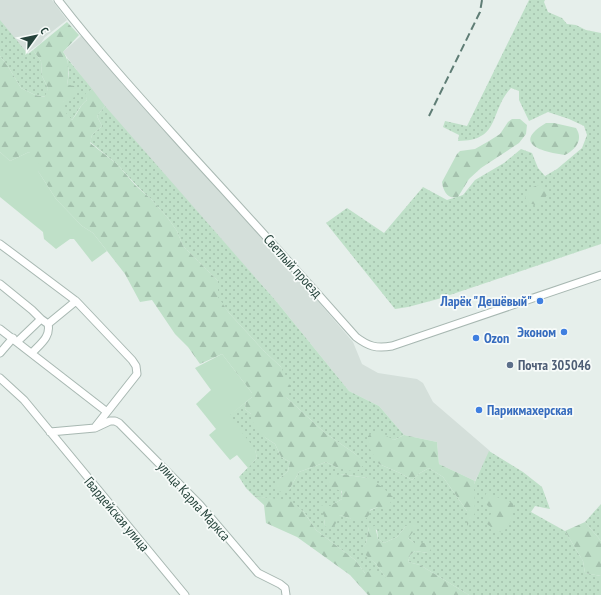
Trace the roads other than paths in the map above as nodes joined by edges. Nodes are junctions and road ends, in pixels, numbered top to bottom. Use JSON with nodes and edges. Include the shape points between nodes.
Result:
{"nodes":[{"id":1,"x":58,"y":0,"type":"edge"},
{"id":2,"x":0,"y":244,"type":"edge"},
{"id":3,"x":601,"y":275,"type":"edge"},
{"id":4,"x":0,"y":284,"type":"edge"},
{"id":5,"x":76,"y":301,"type":"junction"},
{"id":6,"x":41,"y":319,"type":"junction"},
{"id":7,"x":48,"y":324,"type":"junction"},
{"id":8,"x":0,"y":329,"type":"edge"},
{"id":9,"x":15,"y":340,"type":"junction"},
{"id":10,"x":0,"y":353,"type":"edge"},
{"id":11,"x":32,"y":353,"type":"junction"},
{"id":12,"x":0,"y":378,"type":"edge"},
{"id":13,"x":107,"y":412,"type":"junction"},
{"id":14,"x":95,"y":428,"type":"junction"},
{"id":15,"x":50,"y":432,"type":"junction"},
{"id":16,"x":185,"y":595,"type":"edge"},
{"id":17,"x":286,"y":595,"type":"edge"}],
"edges":[{"from":1,"to":3,"type":"street","name":"Светлый проезд","via":[[137,96],[356,337],[366,344],[382,348],[392,346]]},
{"from":2,"to":5,"type":"street"},
{"from":4,"to":6,"type":"street"},
{"from":5,"to":7,"type":"street"},
{"from":5,"to":13,"type":"street","via":[[136,366],[136,374]]},
{"from":6,"to":7,"type":"street"},
{"from":6,"to":9,"type":"street"},
{"from":7,"to":11,"type":"street","via":[[48,336]]},
{"from":8,"to":9,"type":"street"},
{"from":9,"to":10,"type":"street"},
{"from":9,"to":11,"type":"street"},
{"from":11,"to":13,"type":"street"},
{"from":12,"to":15,"type":"street","via":[[24,400]]},
{"from":13,"to":14,"type":"street"},
{"from":14,"to":15,"type":"street","name":"улица Карла Маркса"},
{"from":14,"to":17,"type":"street","name":"улица Карла Маркса","via":[[110,421],[119,423],[200,505],[258,573],[280,584]]},
{"from":15,"to":16,"type":"street","name":"Гвардейская улица"}]}
